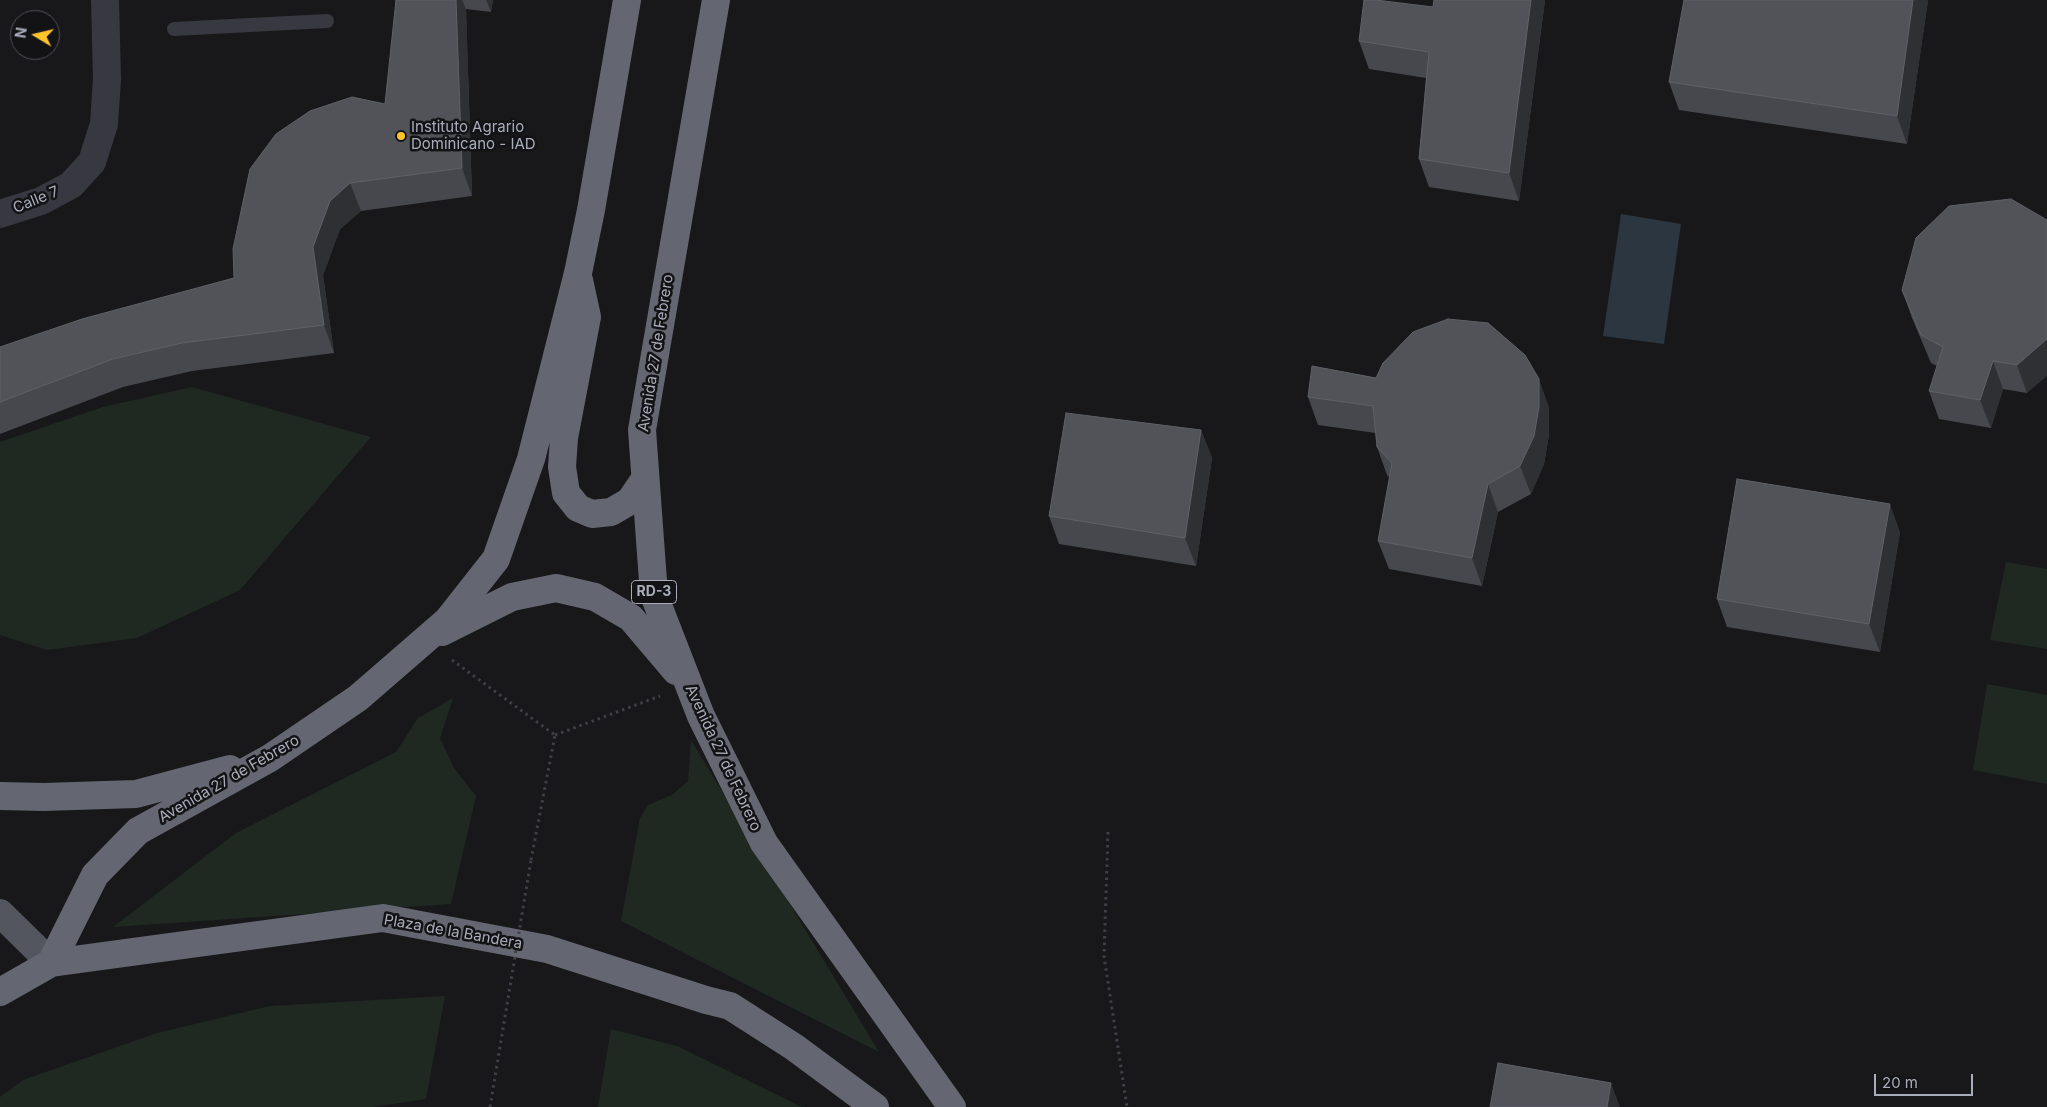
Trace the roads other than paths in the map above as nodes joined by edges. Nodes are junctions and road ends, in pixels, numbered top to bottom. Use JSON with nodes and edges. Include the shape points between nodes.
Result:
{"nodes":[{"id":1,"x":105,"y":0,"type":"edge"},
{"id":2,"x":627,"y":0,"type":"edge"},
{"id":3,"x":716,"y":0,"type":"edge"},
{"id":4,"x":327,"y":21,"type":"dead end"},
{"id":5,"x":174,"y":30,"type":"dead end"},
{"id":6,"x":0,"y":214,"type":"edge"},
{"id":7,"x":578,"y":273,"type":"junction"},
{"id":8,"x":645,"y":479,"type":"junction"},
{"id":9,"x":424,"y":640,"type":"junction"},
{"id":10,"x":688,"y":685,"type":"junction"},
{"id":11,"x":270,"y":758,"type":"junction"},
{"id":12,"x":0,"y":796,"type":"edge"},
{"id":13,"x":0,"y":914,"type":"edge"},
{"id":14,"x":51,"y":963,"type":"junction"},
{"id":15,"x":0,"y":992,"type":"edge"},
{"id":16,"x":875,"y":1107,"type":"edge"},
{"id":17,"x":952,"y":1107,"type":"edge"}],
"edges":[{"from":1,"to":6,"type":"street","name":"Calle 7","via":[[107,79],[104,124],[92,162],[71,185],[41,201]]},
{"from":2,"to":7,"type":"highway","name":"Avenida 27 de Febrero"},
{"from":3,"to":8,"type":"highway","name":"Avenida 27 de Febrero","number":"RD-3","via":[[642,430]]},
{"from":4,"to":5,"type":"lane"},
{"from":7,"to":8,"type":"highway","via":[[587,316],[564,438],[562,467],[566,493],[578,508],[592,514],[611,512],[630,501]]},
{"from":7,"to":9,"type":"highway","name":"Avenida 27 de Febrero","via":[[531,458],[496,559],[448,620]]},
{"from":8,"to":10,"type":"highway","name":"Avenida 27 de Febrero","number":"RD-3","via":[[654,595]]},
{"from":9,"to":10,"type":"highway","via":[[512,597],[556,588],[595,597],[631,618]]},
{"from":9,"to":11,"type":"highway","name":"Avenida 27 de Febrero","via":[[358,698]]},
{"from":10,"to":17,"type":"highway","name":"Avenida 27 de Febrero","number":"RD-3","via":[[764,843]]},
{"from":11,"to":12,"type":"highway","via":[[136,794]]},
{"from":11,"to":14,"type":"highway","name":"Avenida 27 de Febrero","via":[[138,831],[95,875]]},
{"from":13,"to":14,"type":"main road"},
{"from":14,"to":15,"type":"highway","name":"Plaza de la Bandera"},
{"from":14,"to":16,"type":"highway","name":"Plaza de la Bandera","via":[[383,918],[548,949],[730,1006],[794,1047]]}]}
